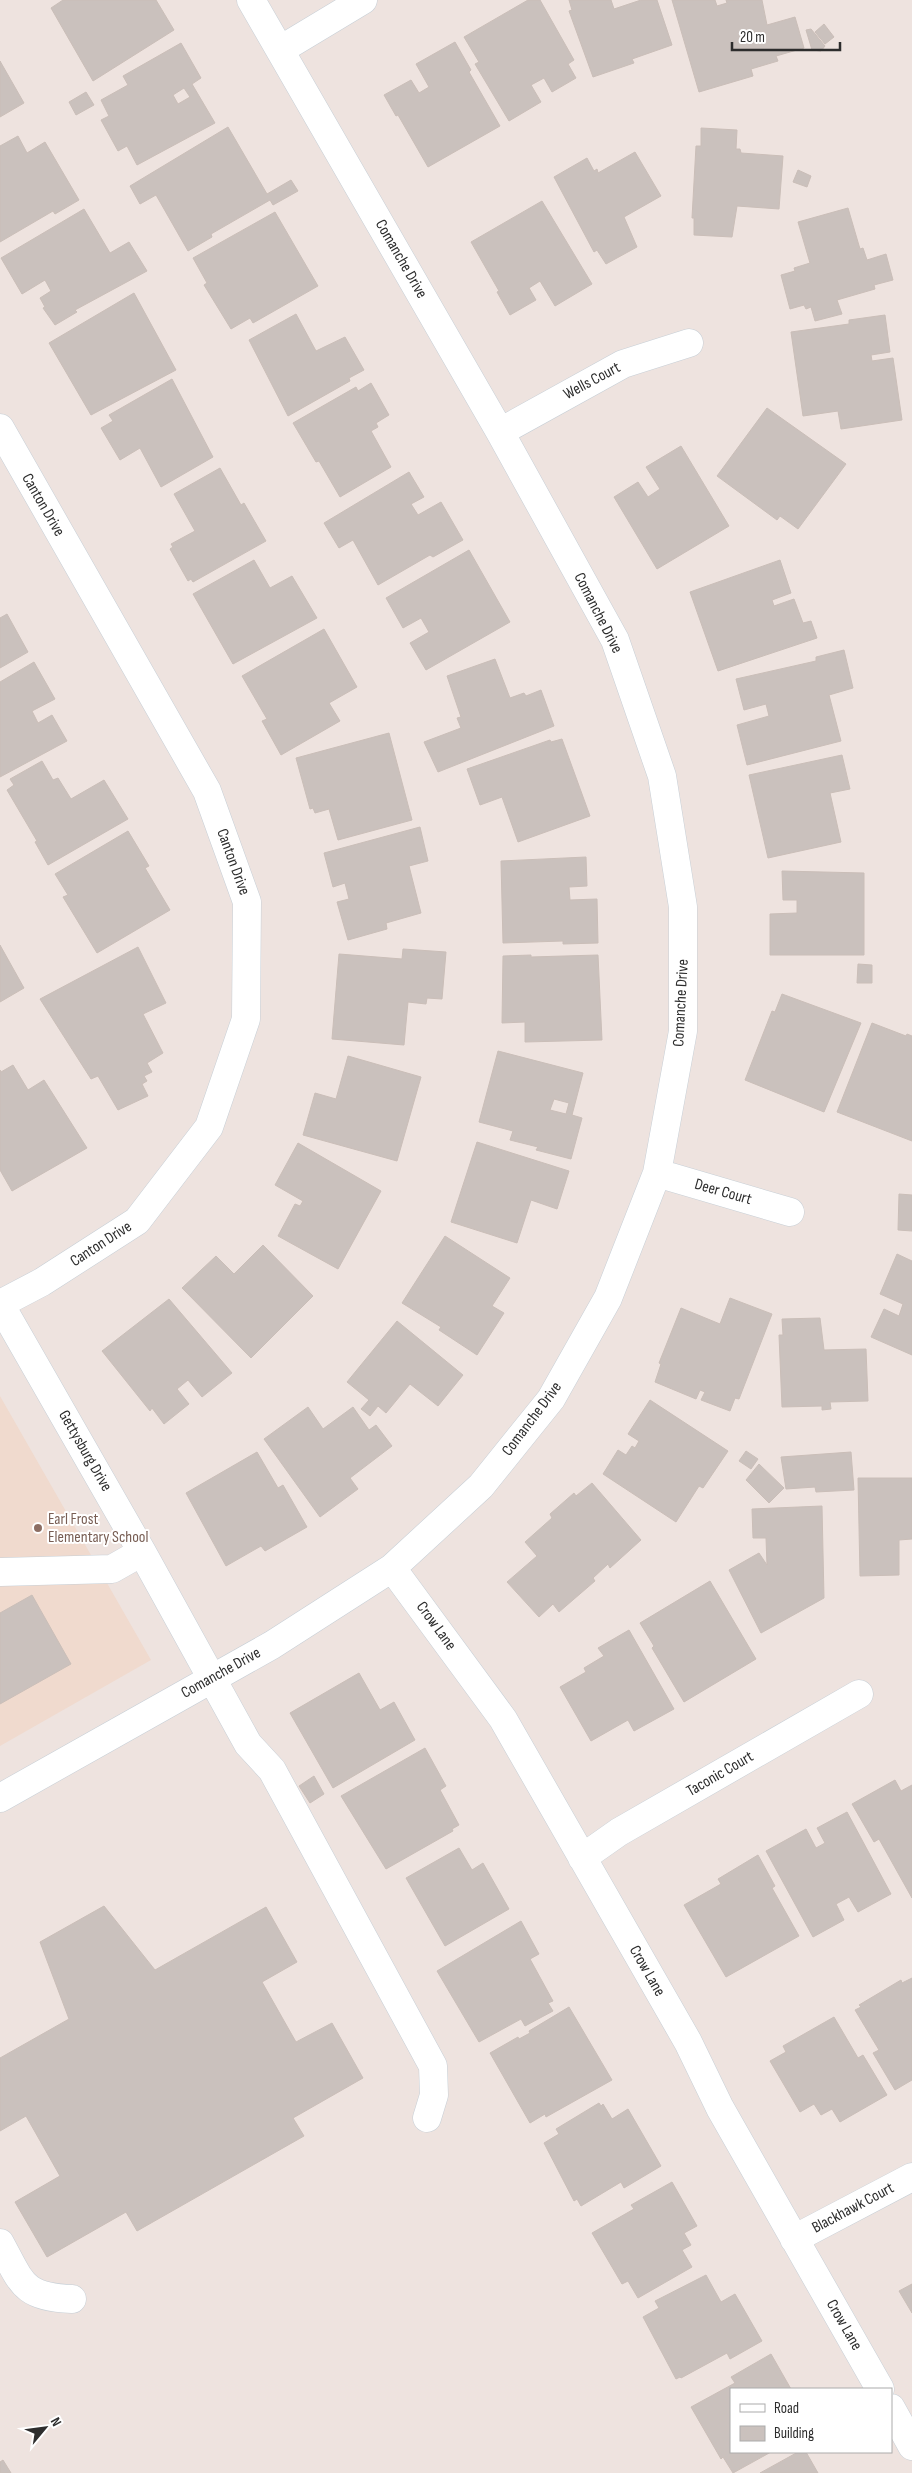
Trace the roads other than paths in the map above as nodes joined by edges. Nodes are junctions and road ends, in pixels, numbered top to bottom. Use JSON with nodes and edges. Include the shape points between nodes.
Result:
{"nodes":[{"id":1,"x":251,"y":0,"type":"edge"},
{"id":2,"x":363,"y":0,"type":"edge"},
{"id":3,"x":280,"y":50,"type":"junction"},
{"id":4,"x":689,"y":342,"type":"dead end"},
{"id":5,"x":0,"y":428,"type":"edge"},
{"id":6,"x":500,"y":432,"type":"junction"},
{"id":7,"x":657,"y":1172,"type":"junction"},
{"id":8,"x":790,"y":1212,"type":"dead end"},
{"id":9,"x":0,"y":1304,"type":"edge"},
{"id":10,"x":142,"y":1552,"type":"junction"},
{"id":11,"x":392,"y":1568,"type":"junction"},
{"id":12,"x":0,"y":1572,"type":"edge"},
{"id":13,"x":213,"y":1678,"type":"junction"},
{"id":14,"x":859,"y":1694,"type":"dead end"},
{"id":15,"x":0,"y":1798,"type":"edge"},
{"id":16,"x":582,"y":1858,"type":"junction"},
{"id":17,"x":427,"y":2118,"type":"dead end"},
{"id":18,"x":912,"y":2176,"type":"edge"},
{"id":19,"x":794,"y":2239,"type":"junction"},
{"id":20,"x":0,"y":2243,"type":"edge"},
{"id":21,"x":72,"y":2299,"type":"dead end"},
{"id":22,"x":879,"y":2388,"type":"edge"},
{"id":23,"x":892,"y":2410,"type":"edge"},
{"id":24,"x":912,"y":2446,"type":"edge"}],
"edges":[{"from":1,"to":3,"type":"street","name":"Comanche Drive"},
{"from":2,"to":3,"type":"street"},
{"from":3,"to":6,"type":"street","name":"Comanche Drive"},
{"from":4,"to":6,"type":"street","name":"Wells Court","via":[[622,364]]},
{"from":5,"to":9,"type":"street","name":"Canton Drive","via":[[207,791],[247,902],[246,1019],[209,1127],[136,1221],[42,1282]]},
{"from":6,"to":7,"type":"street","name":"Comanche Drive","via":[[615,640],[662,776],[683,906],[683,1031]]},
{"from":7,"to":8,"type":"street","name":"Deer Court"},
{"from":7,"to":11,"type":"street","name":"Comanche Drive","via":[[608,1298],[551,1399],[481,1486]]},
{"from":9,"to":10,"type":"street","name":"Gettysburg Drive"},
{"from":10,"to":12,"type":"street","via":[[112,1569]]},
{"from":10,"to":13,"type":"street","name":"Gettysburg Drive"},
{"from":11,"to":13,"type":"street","name":"Comanche Drive","via":[[272,1645]]},
{"from":11,"to":16,"type":"street","name":"Crow Lane","via":[[503,1718]]},
{"from":13,"to":15,"type":"street","name":"Comanche Drive"},
{"from":13,"to":17,"type":"street","name":"Gettysburg Drive","via":[[248,1744],[272,1770],[433,2066],[434,2095]]},
{"from":14,"to":16,"type":"street","name":"Taconic Court","via":[[619,1832]]},
{"from":16,"to":19,"type":"street","name":"Crow Lane","via":[[688,2042],[720,2108]]},
{"from":18,"to":19,"type":"street","name":"Blackhawk Court"},
{"from":19,"to":22,"type":"street","name":"Crow Lane"},
{"from":20,"to":21,"type":"street","via":[[20,2279],[34,2294]]},
{"from":23,"to":24,"type":"street"}]}
